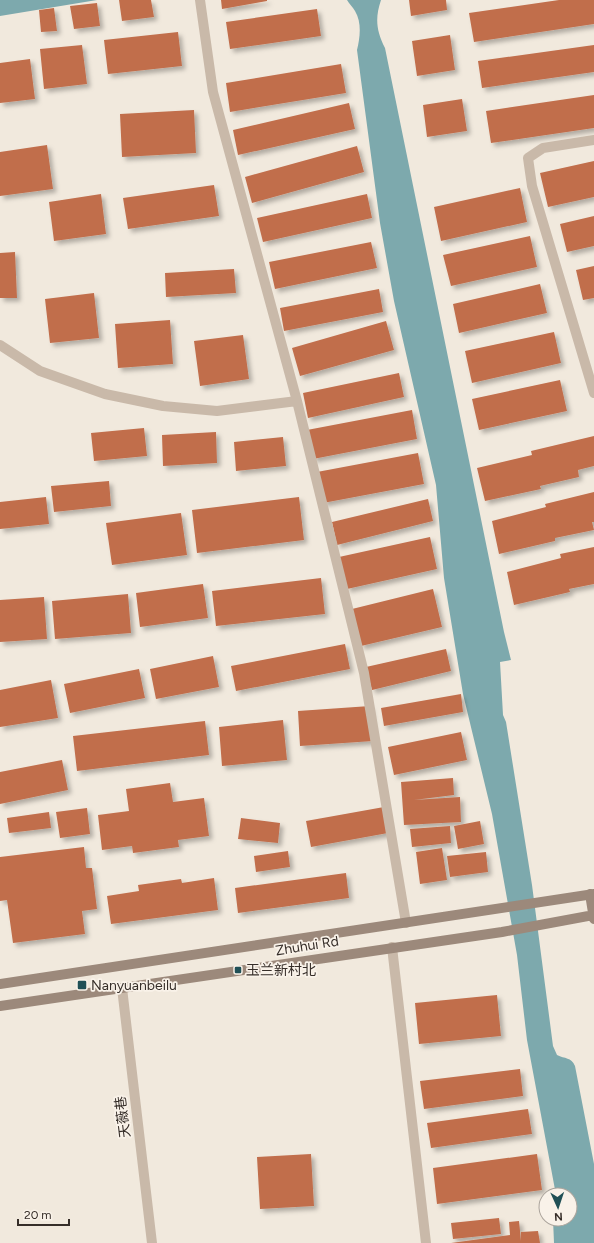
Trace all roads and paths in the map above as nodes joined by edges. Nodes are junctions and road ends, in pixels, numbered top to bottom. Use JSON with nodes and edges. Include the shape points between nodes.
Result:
{"nodes":[{"id":1,"x":200,"y":0,"type":"edge"},
{"id":2,"x":594,"y":140,"type":"edge"},
{"id":3,"x":0,"y":345,"type":"edge"},
{"id":4,"x":594,"y":392,"type":"edge"},
{"id":5,"x":297,"y":401,"type":"junction"},
{"id":6,"x":592,"y":894,"type":"edge"},
{"id":7,"x":594,"y":915,"type":"edge"},
{"id":8,"x":594,"y":918,"type":"edge"},
{"id":9,"x":406,"y":923,"type":"junction"},
{"id":10,"x":392,"y":947,"type":"junction"},
{"id":11,"x":0,"y":984,"type":"edge"},
{"id":12,"x":122,"y":988,"type":"junction"},
{"id":13,"x":0,"y":1006,"type":"edge"},
{"id":14,"x":152,"y":1243,"type":"edge"},
{"id":15,"x":426,"y":1243,"type":"edge"}],
"edges":[{"from":1,"to":5,"type":"street","via":[[213,92]]},
{"from":2,"to":4,"type":"street","via":[[543,148],[528,158],[532,186]]},
{"from":3,"to":5,"type":"street","via":[[40,371],[105,394],[163,406],[217,411]]},
{"from":5,"to":9,"type":"street","via":[[364,673]]},
{"from":6,"to":7,"type":"main road"},
{"from":6,"to":9,"type":"main road","name":"Zhuhui Rd"},
{"from":7,"to":8,"type":"main road"},
{"from":7,"to":10,"type":"main road","name":"Zhuhui Rd","via":[[502,932]]},
{"from":9,"to":11,"type":"main road","name":"Zhuhui Rd"},
{"from":10,"to":12,"type":"main road","name":"Zhuhui Rd"},
{"from":10,"to":15,"type":"street"},
{"from":12,"to":13,"type":"main road","name":"Zhuhui Rd"},
{"from":12,"to":14,"type":"street","name":"天薇巷"}]}
